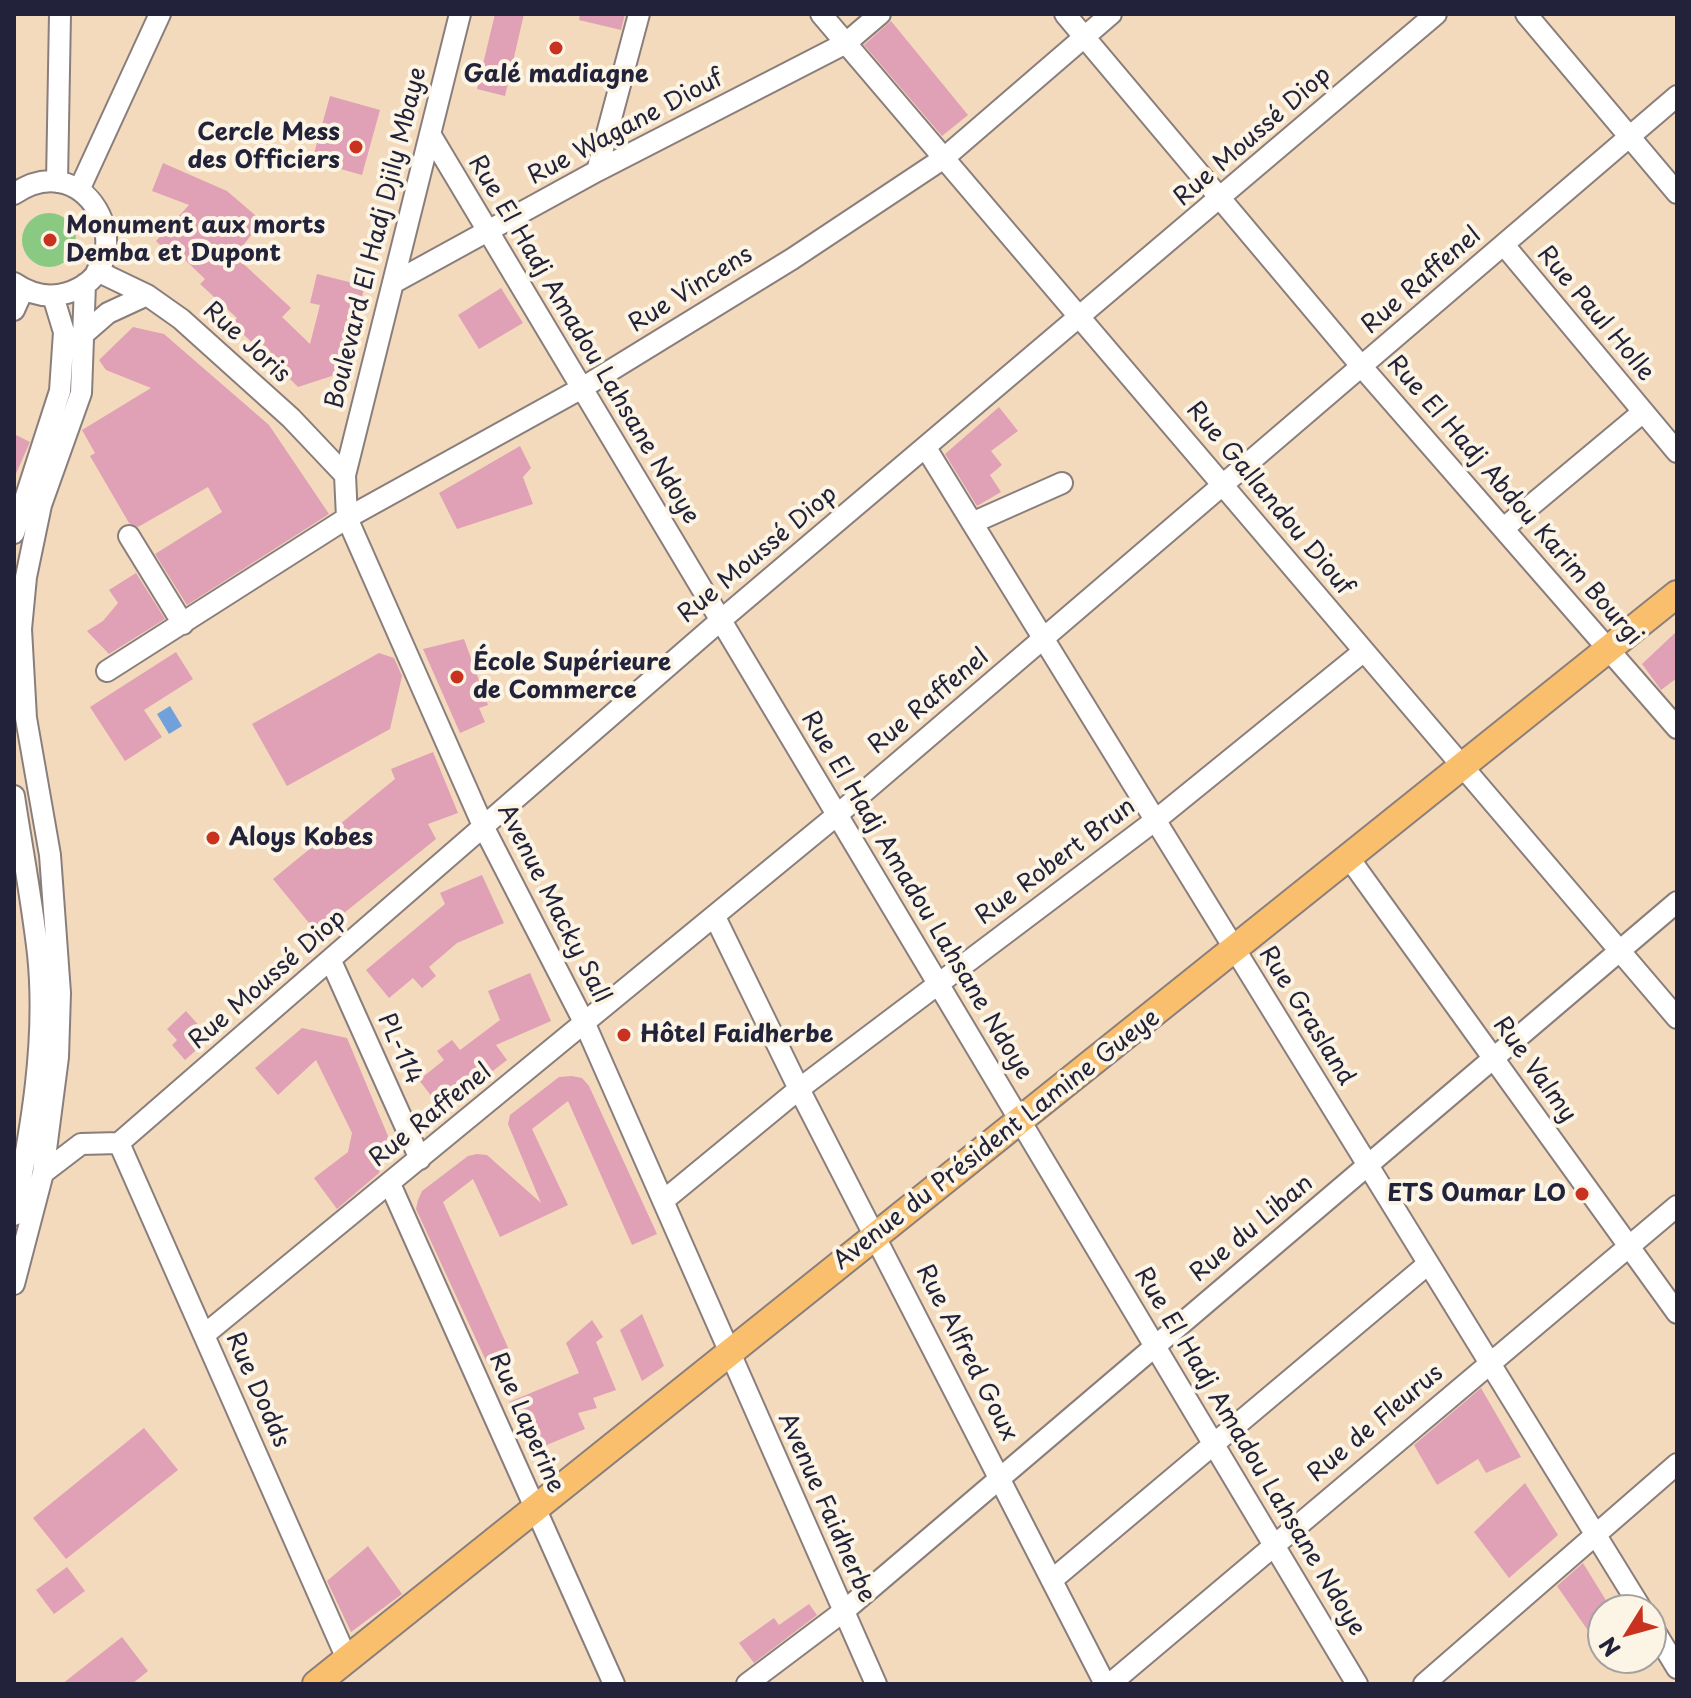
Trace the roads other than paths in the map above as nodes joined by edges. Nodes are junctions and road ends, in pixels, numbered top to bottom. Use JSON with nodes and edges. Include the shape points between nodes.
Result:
{"nodes":[{"id":1,"x":60,"y":14,"type":"edge"},
{"id":2,"x":160,"y":14,"type":"edge"},
{"id":3,"x":460,"y":14,"type":"edge"},
{"id":4,"x":639,"y":14,"type":"edge"},
{"id":5,"x":821,"y":14,"type":"edge"},
{"id":6,"x":880,"y":14,"type":"edge"},
{"id":7,"x":1065,"y":14,"type":"edge"},
{"id":8,"x":1111,"y":14,"type":"edge"},
{"id":9,"x":1436,"y":14,"type":"edge"},
{"id":10,"x":1526,"y":14,"type":"edge"},
{"id":11,"x":1084,"y":37,"type":"junction"},
{"id":12,"x":846,"y":43,"type":"junction"},
{"id":13,"x":1677,"y":96,"type":"edge"},
{"id":14,"x":430,"y":134,"type":"junction"},
{"id":15,"x":1630,"y":137,"type":"junction"},
{"id":16,"x":944,"y":158,"type":"junction"},
{"id":17,"x":597,"y":171,"type":"junction"},
{"id":18,"x":57,"y":182,"type":"junction"},
{"id":19,"x":79,"y":190,"type":"junction"},
{"id":20,"x":1677,"y":193,"type":"edge"},
{"id":21,"x":14,"y":194,"type":"edge"},
{"id":22,"x":1220,"y":199,"type":"junction"},
{"id":23,"x":488,"y":231,"type":"junction"},
{"id":24,"x":1504,"y":245,"type":"junction"},
{"id":25,"x":91,"y":277,"type":"junction"},
{"id":26,"x":393,"y":283,"type":"junction"},
{"id":27,"x":19,"y":286,"type":"edge"},
{"id":28,"x":147,"y":295,"type":"junction"},
{"id":29,"x":53,"y":296,"type":"junction"},
{"id":30,"x":14,"y":310,"type":"edge"},
{"id":31,"x":1081,"y":318,"type":"junction"},
{"id":32,"x":85,"y":333,"type":"junction"},
{"id":33,"x":1362,"y":367,"type":"junction"},
{"id":34,"x":582,"y":388,"type":"junction"},
{"id":35,"x":1643,"y":412,"type":"junction"},
{"id":36,"x":926,"y":448,"type":"junction"},
{"id":37,"x":1677,"y":452,"type":"edge"},
{"id":38,"x":345,"y":475,"type":"junction"},
{"id":39,"x":1062,"y":483,"type":"dead end"},
{"id":40,"x":1223,"y":485,"type":"junction"},
{"id":41,"x":347,"y":518,"type":"junction"},
{"id":42,"x":972,"y":523,"type":"junction"},
{"id":43,"x":1504,"y":528,"type":"junction"},
{"id":44,"x":14,"y":533,"type":"edge"},
{"id":45,"x":129,"y":536,"type":"dead end"},
{"id":46,"x":1677,"y":594,"type":"edge"},
{"id":47,"x":721,"y":620,"type":"junction"},
{"id":48,"x":183,"y":624,"type":"junction"},
{"id":49,"x":1044,"y":639,"type":"junction"},
{"id":50,"x":1610,"y":649,"type":"junction"},
{"id":51,"x":1364,"y":651,"type":"junction"},
{"id":52,"x":107,"y":671,"type":"dead end"},
{"id":53,"x":1677,"y":728,"type":"edge"},
{"id":54,"x":1461,"y":764,"type":"junction"},
{"id":55,"x":14,"y":796,"type":"edge"},
{"id":56,"x":837,"y":815,"type":"junction"},
{"id":57,"x":1157,"y":819,"type":"junction"},
{"id":58,"x":484,"y":828,"type":"junction"},
{"id":59,"x":1349,"y":858,"type":"junction"},
{"id":60,"x":1677,"y":902,"type":"edge"},
{"id":61,"x":715,"y":917,"type":"junction"},
{"id":62,"x":1235,"y":950,"type":"junction"},
{"id":63,"x":1620,"y":951,"type":"junction"},
{"id":64,"x":331,"y":961,"type":"junction"},
{"id":65,"x":938,"y":983,"type":"junction"},
{"id":66,"x":1677,"y":1018,"type":"edge"},
{"id":67,"x":585,"y":1024,"type":"junction"},
{"id":68,"x":1494,"y":1058,"type":"junction"},
{"id":69,"x":799,"y":1089,"type":"junction"},
{"id":70,"x":51,"y":1118,"type":"junction"},
{"id":71,"x":1021,"y":1122,"type":"junction"},
{"id":72,"x":119,"y":1143,"type":"junction"},
{"id":73,"x":81,"y":1144,"type":"junction"},
{"id":74,"x":420,"y":1159,"type":"junction"},
{"id":75,"x":1368,"y":1166,"type":"junction"},
{"id":76,"x":43,"y":1173,"type":"junction"},
{"id":77,"x":390,"y":1184,"type":"junction"},
{"id":78,"x":663,"y":1201,"type":"junction"},
{"id":79,"x":1677,"y":1206,"type":"edge"},
{"id":80,"x":14,"y":1215,"type":"edge"},
{"id":81,"x":876,"y":1234,"type":"junction"},
{"id":82,"x":1629,"y":1246,"type":"junction"},
{"id":83,"x":1428,"y":1264,"type":"junction"},
{"id":84,"x":14,"y":1284,"type":"edge"},
{"id":85,"x":1677,"y":1313,"type":"edge"},
{"id":86,"x":204,"y":1335,"type":"junction"},
{"id":87,"x":1154,"y":1345,"type":"junction"},
{"id":88,"x":729,"y":1352,"type":"junction"},
{"id":89,"x":1490,"y":1364,"type":"junction"},
{"id":90,"x":1213,"y":1443,"type":"junction"},
{"id":91,"x":1677,"y":1464,"type":"edge"},
{"id":92,"x":1000,"y":1478,"type":"junction"},
{"id":93,"x":535,"y":1508,"type":"junction"},
{"id":94,"x":1596,"y":1536,"type":"junction"},
{"id":95,"x":1273,"y":1543,"type":"junction"},
{"id":96,"x":1052,"y":1580,"type":"junction"},
{"id":97,"x":1632,"y":1594,"type":"edge"},
{"id":98,"x":844,"y":1611,"type":"junction"},
{"id":99,"x":347,"y":1659,"type":"junction"},
{"id":100,"x":316,"y":1684,"type":"edge"},
{"id":101,"x":614,"y":1684,"type":"edge"},
{"id":102,"x":747,"y":1684,"type":"edge"},
{"id":103,"x":876,"y":1684,"type":"edge"},
{"id":104,"x":1108,"y":1684,"type":"edge"},
{"id":105,"x":1357,"y":1684,"type":"edge"},
{"id":106,"x":1424,"y":1684,"type":"edge"}],
"edges":[{"from":1,"to":18,"type":"street"},
{"from":2,"to":19,"type":"street"},
{"from":3,"to":14,"type":"street","name":"Boulevard El Hadj Djily Mbaye"},
{"from":4,"to":17,"type":"street"},
{"from":5,"to":12,"type":"street","name":"Rue Gallandou Diouf"},
{"from":6,"to":12,"type":"street","name":"Rue Wagane Diouf"},
{"from":7,"to":11,"type":"street","name":"Rue El Hadj Abdou Karim Bourgi"},
{"from":8,"to":11,"type":"street","name":"Rue Vincens"},
{"from":9,"to":22,"type":"street","name":"Rue Moussé Diop"},
{"from":10,"to":15,"type":"street"},
{"from":11,"to":16,"type":"street","name":"Rue Vincens"},
{"from":11,"to":22,"type":"street","name":"Rue El Hadj Abdou Karim Bourgi"},
{"from":12,"to":16,"type":"street","name":"Rue Gallandou Diouf"},
{"from":12,"to":17,"type":"street","name":"Rue Wagane Diouf"},
{"from":13,"to":15,"type":"street","name":"Rue Raffenel"},
{"from":14,"to":23,"type":"street","name":"Rue El Hadj Amadou Lahsane Ndoye"},
{"from":14,"to":26,"type":"street","name":"Boulevard El Hadj Djily Mbaye"},
{"from":15,"to":20,"type":"street"},
{"from":15,"to":24,"type":"street","name":"Rue Raffenel"},
{"from":16,"to":31,"type":"street","name":"Rue Gallandou Diouf"},
{"from":16,"to":34,"type":"street","name":"Rue Vincens"},
{"from":17,"to":23,"type":"street","name":"Rue Wagane Diouf"},
{"from":18,"to":19,"type":"street"},
{"from":18,"to":21,"type":"street","via":[[29,185]]},
{"from":19,"to":25,"type":"street","via":[[94,203],[106,232],[105,252]]},
{"from":22,"to":31,"type":"street","name":"Rue Moussé Diop"},
{"from":22,"to":33,"type":"street","name":"Rue El Hadj Abdou Karim Bourgi"},
{"from":23,"to":26,"type":"street","name":"Rue Wagane Diouf"},
{"from":23,"to":34,"type":"street","name":"Rue El Hadj Amadou Lahsane Ndoye"},
{"from":24,"to":33,"type":"street","name":"Rue Raffenel"},
{"from":24,"to":35,"type":"street","name":"Rue Paul Holle"},
{"from":25,"to":28,"type":"street","name":"Rue Joris"},
{"from":25,"to":29,"type":"street"},
{"from":25,"to":32,"type":"street"},
{"from":26,"to":38,"type":"street","name":"Boulevard El Hadj Djily Mbaye"},
{"from":27,"to":29,"type":"street"},
{"from":27,"to":30,"type":"street"},
{"from":28,"to":32,"type":"street","via":[[108,313]]},
{"from":28,"to":38,"type":"street","name":"Rue Joris","via":[[291,418]]},
{"from":29,"to":44,"type":"street","via":[[64,332],[60,391]]},
{"from":31,"to":36,"type":"street","name":"Rue Moussé Diop"},
{"from":31,"to":40,"type":"street","name":"Rue Gallandou Diouf"},
{"from":32,"to":70,"type":"street","via":[[81,393],[41,505],[21,629],[26,718],[57,925],[60,993]]},
{"from":33,"to":40,"type":"street","name":"Rue Raffenel"},
{"from":33,"to":43,"type":"street","name":"Rue El Hadj Abdou Karim Bourgi"},
{"from":34,"to":41,"type":"street","name":"Rue Vincens"},
{"from":34,"to":47,"type":"street","name":"Rue El Hadj Amadou Lahsane Ndoye"},
{"from":35,"to":37,"type":"street","name":"Rue Paul Holle"},
{"from":35,"to":43,"type":"street"},
{"from":36,"to":42,"type":"street","name":"Rue Grasland"},
{"from":36,"to":47,"type":"street","name":"Rue Moussé Diop"},
{"from":38,"to":41,"type":"street","name":"Avenue Macky Sall"},
{"from":39,"to":42,"type":"street"},
{"from":40,"to":49,"type":"street","name":"Rue Raffenel"},
{"from":40,"to":51,"type":"street","name":"Rue Gallandou Diouf"},
{"from":41,"to":48,"type":"street","name":"Rue Vincens"},
{"from":41,"to":58,"type":"street","name":"Avenue Macky Sall"},
{"from":42,"to":49,"type":"street","name":"Rue Grasland"},
{"from":43,"to":50,"type":"street","name":"Rue El Hadj Abdou Karim Bourgi"},
{"from":45,"to":48,"type":"street"},
{"from":46,"to":50,"type":"main road","name":"Avenue du Président Lamine Gueye"},
{"from":47,"to":56,"type":"street","name":"Rue El Hadj Amadou Lahsane Ndoye"},
{"from":47,"to":58,"type":"street","name":"Rue Moussé Diop"},
{"from":48,"to":52,"type":"street","name":"Rue Vincens"},
{"from":49,"to":56,"type":"street","name":"Rue Raffenel"},
{"from":49,"to":57,"type":"street","name":"Rue Grasland"},
{"from":50,"to":53,"type":"street","name":"Rue El Hadj Abdou Karim Bourgi"},
{"from":50,"to":54,"type":"main road","name":"Avenue du Président Lamine Gueye"},
{"from":51,"to":54,"type":"street","name":"Rue Gallandou Diouf"},
{"from":51,"to":57,"type":"street","name":"Rue Robert Brun"},
{"from":54,"to":59,"type":"main road","name":"Avenue du Président Lamine Gueye"},
{"from":54,"to":63,"type":"street","name":"Rue Gallandou Diouf"},
{"from":55,"to":80,"type":"street","via":[[38,956],[40,1019],[35,1094]]},
{"from":56,"to":61,"type":"street","name":"Rue Raffenel"},
{"from":56,"to":65,"type":"street","name":"Rue El Hadj Amadou Lahsane Ndoye"},
{"from":57,"to":62,"type":"street","name":"Rue Grasland"},
{"from":57,"to":65,"type":"street","name":"Rue Robert Brun"},
{"from":58,"to":64,"type":"street","name":"Rue Moussé Diop"},
{"from":58,"to":67,"type":"street","name":"Avenue Macky Sall"},
{"from":59,"to":62,"type":"main road","name":"Avenue du Président Lamine Gueye"},
{"from":59,"to":68,"type":"street","name":"Rue Valmy"},
{"from":60,"to":63,"type":"street","name":"Rue du Liban"},
{"from":61,"to":67,"type":"street","name":"Rue Raffenel"},
{"from":61,"to":69,"type":"street","name":"Rue Alfred Goux"},
{"from":62,"to":71,"type":"main road","name":"Avenue du Président Lamine Gueye"},
{"from":62,"to":75,"type":"street","name":"Rue Grasland"},
{"from":63,"to":66,"type":"street","name":"Rue Gallandou Diouf"},
{"from":63,"to":68,"type":"street","name":"Rue du Liban"},
{"from":64,"to":72,"type":"street","name":"Rue Moussé Diop"},
{"from":64,"to":74,"type":"street","name":"PL-114"},
{"from":65,"to":69,"type":"street","name":"Rue Robert Brun"},
{"from":65,"to":71,"type":"street","name":"Rue El Hadj Amadou Lahsane Ndoye"},
{"from":67,"to":74,"type":"street","name":"Rue Raffenel"},
{"from":67,"to":78,"type":"street","name":"Avenue Macky Sall"},
{"from":68,"to":75,"type":"street","name":"Rue du Liban"},
{"from":68,"to":82,"type":"street","name":"Rue Valmy"},
{"from":69,"to":78,"type":"street","name":"Rue Robert Brun"},
{"from":69,"to":81,"type":"street","name":"Rue Alfred Goux"},
{"from":70,"to":73,"type":"street"},
{"from":70,"to":76,"type":"street"},
{"from":71,"to":81,"type":"main road","name":"Avenue du Président Lamine Gueye"},
{"from":71,"to":87,"type":"street","name":"Rue El Hadj Amadou Lahsane Ndoye"},
{"from":72,"to":73,"type":"street"},
{"from":72,"to":86,"type":"street","name":"Rue Dodds"},
{"from":73,"to":76,"type":"street"},
{"from":74,"to":77,"type":"street","name":"Rue Raffenel"},
{"from":75,"to":83,"type":"street","name":"Rue Grasland"},
{"from":75,"to":87,"type":"street","name":"Rue du Liban"},
{"from":76,"to":84,"type":"street"},
{"from":77,"to":86,"type":"street","name":"Rue Raffenel"},
{"from":77,"to":93,"type":"street","name":"Rue Laperine"},
{"from":78,"to":88,"type":"street","name":"Avenue Macky Sall"},
{"from":79,"to":82,"type":"street","name":"Rue de Fleurus"},
{"from":81,"to":88,"type":"main road","name":"Avenue du Président Lamine Gueye"},
{"from":81,"to":92,"type":"street","name":"Rue Alfred Goux"},
{"from":82,"to":85,"type":"street","name":"Rue Valmy"},
{"from":82,"to":89,"type":"street","name":"Rue de Fleurus"},
{"from":83,"to":89,"type":"street","name":"Rue Grasland"},
{"from":83,"to":90,"type":"street"},
{"from":86,"to":99,"type":"street","name":"Rue Dodds"},
{"from":87,"to":90,"type":"street","name":"Rue El Hadj Amadou Lahsane Ndoye"},
{"from":87,"to":92,"type":"street","name":"Rue du Liban"},
{"from":88,"to":93,"type":"main road","name":"Avenue du Président Lamine Gueye"},
{"from":88,"to":98,"type":"street","name":"Avenue Faidherbe"},
{"from":89,"to":94,"type":"street","name":"Rue Grasland"},
{"from":89,"to":95,"type":"street","name":"Rue de Fleurus"},
{"from":90,"to":95,"type":"street","name":"Rue El Hadj Amadou Lahsane Ndoye"},
{"from":90,"to":96,"type":"street"},
{"from":91,"to":94,"type":"street"},
{"from":92,"to":96,"type":"street","name":"Rue Alfred Goux"},
{"from":92,"to":98,"type":"street","name":"Rue du Liban"},
{"from":93,"to":99,"type":"main road","name":"Avenue du Président Lamine Gueye"},
{"from":93,"to":101,"type":"street","name":"Rue Laperine"},
{"from":94,"to":97,"type":"street","name":"Rue Grasland"},
{"from":94,"to":106,"type":"street"},
{"from":95,"to":104,"type":"street","name":"Rue de Fleurus"},
{"from":95,"to":105,"type":"street","name":"Rue El Hadj Amadou Lahsane Ndoye"},
{"from":96,"to":104,"type":"street","name":"Rue Alfred Goux"},
{"from":98,"to":102,"type":"street","name":"Rue du Liban"},
{"from":98,"to":103,"type":"street","name":"Avenue Faidherbe"},
{"from":99,"to":100,"type":"main road","name":"Avenue du Président Lamine Gueye"}]}
